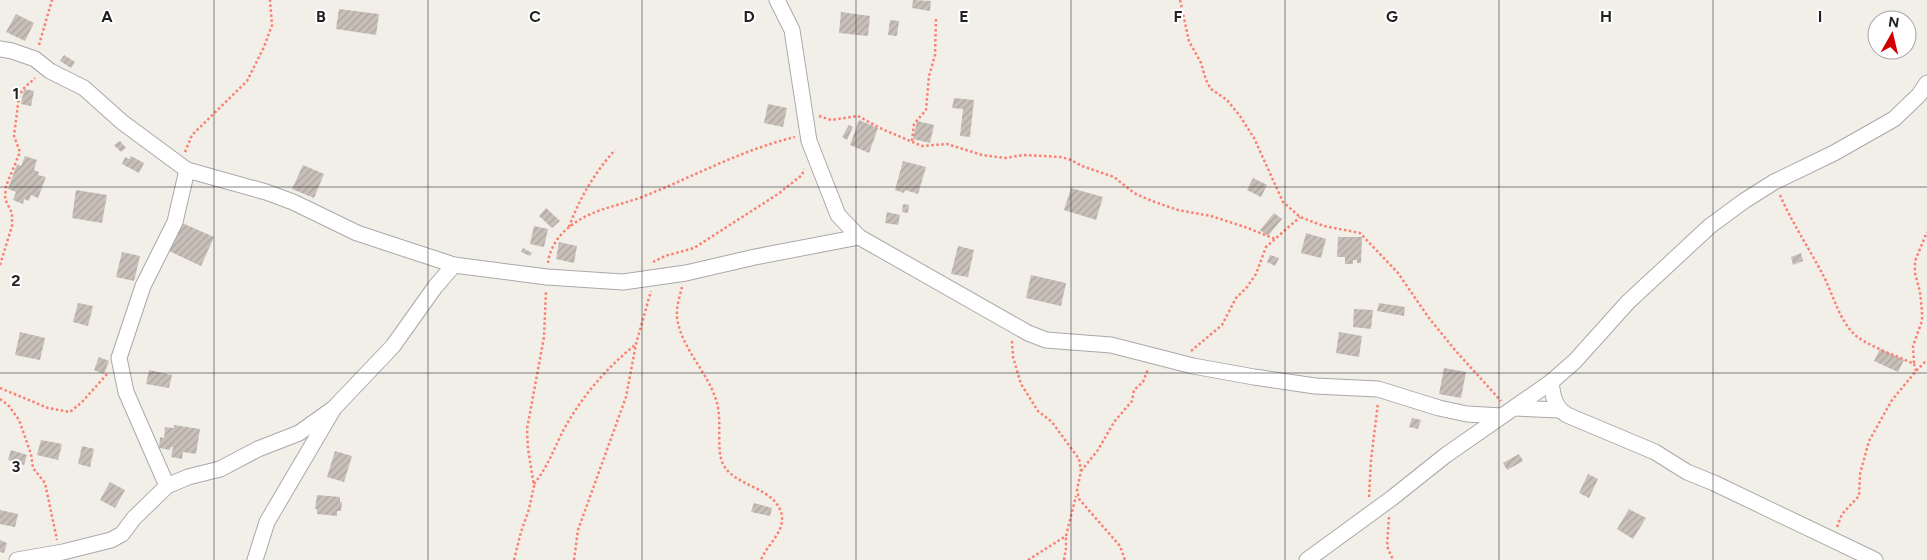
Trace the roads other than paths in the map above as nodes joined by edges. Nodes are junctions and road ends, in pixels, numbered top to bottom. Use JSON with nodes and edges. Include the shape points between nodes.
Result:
{"nodes":[{"id":1,"x":777,"y":0,"type":"edge"},
{"id":2,"x":0,"y":49,"type":"edge"},
{"id":3,"x":1927,"y":83,"type":"edge"},
{"id":4,"x":184,"y":168,"type":"junction"},
{"id":5,"x":838,"y":215,"type":"junction"},
{"id":6,"x":859,"y":237,"type":"junction"},
{"id":7,"x":828,"y":242,"type":"junction"},
{"id":8,"x":454,"y":265,"type":"junction"},
{"id":9,"x":1551,"y":382,"type":"junction"},
{"id":10,"x":334,"y":408,"type":"junction"},
{"id":11,"x":1559,"y":410,"type":"junction"},
{"id":12,"x":1508,"y":412,"type":"junction"},
{"id":13,"x":167,"y":486,"type":"junction"},
{"id":14,"x":16,"y":560,"type":"edge"},
{"id":15,"x":255,"y":560,"type":"edge"},
{"id":16,"x":1307,"y":560,"type":"edge"},
{"id":17,"x":1875,"y":560,"type":"edge"}],
"edges":[{"from":1,"to":5,"type":"street","via":[[792,30],[807,134]]},
{"from":2,"to":4,"type":"street","via":[[35,59],[50,71],[84,88],[122,122]]},
{"from":3,"to":9,"type":"street","via":[[1894,119],[1774,182],[1710,226],[1628,302],[1575,361]]},
{"from":4,"to":8,"type":"street","via":[[266,192],[357,233]]},
{"from":4,"to":13,"type":"street","via":[[175,222],[143,286],[119,358],[126,392]]},
{"from":5,"to":6,"type":"street"},
{"from":5,"to":7,"type":"street"},
{"from":6,"to":7,"type":"street"},
{"from":6,"to":12,"type":"street","via":[[1011,324],[1046,340],[1111,345],[1193,366],[1315,386],[1378,389],[1467,414]]},
{"from":7,"to":8,"type":"street","via":[[686,273],[652,271],[623,282],[547,277]]},
{"from":8,"to":10,"type":"street","via":[[393,346]]},
{"from":9,"to":11,"type":"street","via":[[1554,402]]},
{"from":9,"to":12,"type":"street"},
{"from":10,"to":13,"type":"street","via":[[300,433],[258,449],[220,469]]},
{"from":10,"to":15,"type":"street","via":[[267,522]]},
{"from":11,"to":12,"type":"street"},
{"from":11,"to":17,"type":"street","via":[[1655,452],[1687,472]]},
{"from":12,"to":16,"type":"street"},
{"from":13,"to":14,"type":"street","via":[[122,534],[111,540]]}]}
